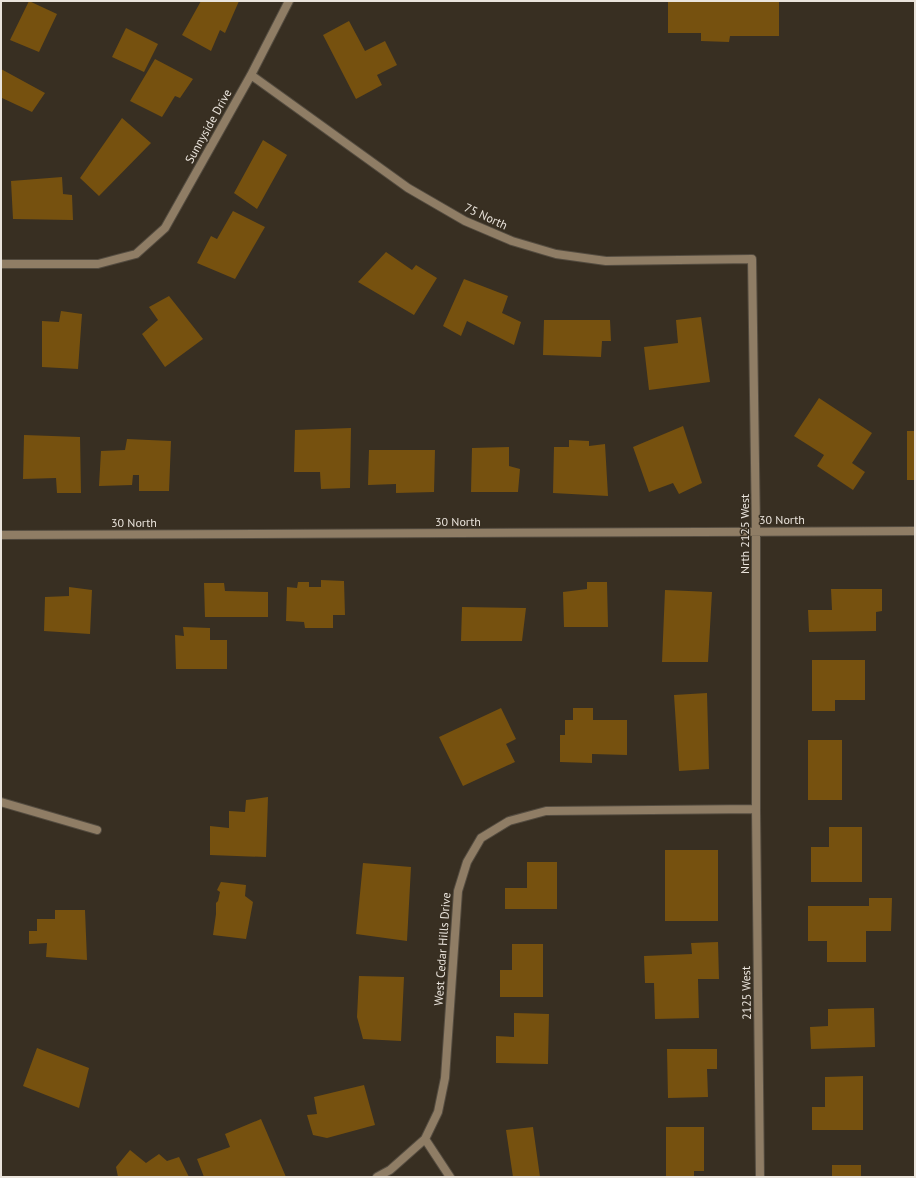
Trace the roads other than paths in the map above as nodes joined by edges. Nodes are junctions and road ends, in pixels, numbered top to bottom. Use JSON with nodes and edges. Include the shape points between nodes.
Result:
{"nodes":[{"id":1,"x":289,"y":1,"type":"edge"},
{"id":2,"x":251,"y":75,"type":"junction"},
{"id":3,"x":752,"y":259,"type":"joint"},
{"id":4,"x":1,"y":264,"type":"edge"},
{"id":5,"x":756,"y":531,"type":"junction"},
{"id":6,"x":915,"y":531,"type":"edge"},
{"id":7,"x":1,"y":535,"type":"edge"},
{"id":8,"x":1,"y":802,"type":"edge"},
{"id":9,"x":756,"y":809,"type":"junction"},
{"id":10,"x":97,"y":830,"type":"dead end"},
{"id":11,"x":425,"y":1139,"type":"junction"},
{"id":12,"x":377,"y":1177,"type":"edge"},
{"id":13,"x":450,"y":1177,"type":"edge"},
{"id":14,"x":760,"y":1177,"type":"edge"}],
"edges":[{"from":1,"to":2,"type":"street","name":"Sunnyside Drive"},
{"from":2,"to":3,"type":"street","name":"75 North","via":[[408,188],[466,221],[512,241],[556,254],[606,261]]},
{"from":2,"to":4,"type":"street","name":"Sunnyside Drive","via":[[165,228],[136,254],[98,264]]},
{"from":3,"to":5,"type":"street","name":"Nrth 2125 West"},
{"from":5,"to":6,"type":"street","name":"30 North"},
{"from":5,"to":7,"type":"street","name":"30 North"},
{"from":5,"to":9,"type":"street","name":"Nrth 2125 West"},
{"from":8,"to":10,"type":"street"},
{"from":9,"to":11,"type":"street","name":"West Cedar Hills Drive","via":[[546,811],[509,821],[481,838],[466,862],[458,891],[445,1078],[438,1112]]},
{"from":9,"to":14,"type":"street","name":"2125 West"},
{"from":11,"to":12,"type":"street","name":"West Cedar Hills Drive","via":[[390,1170]]},
{"from":11,"to":13,"type":"street"}]}
